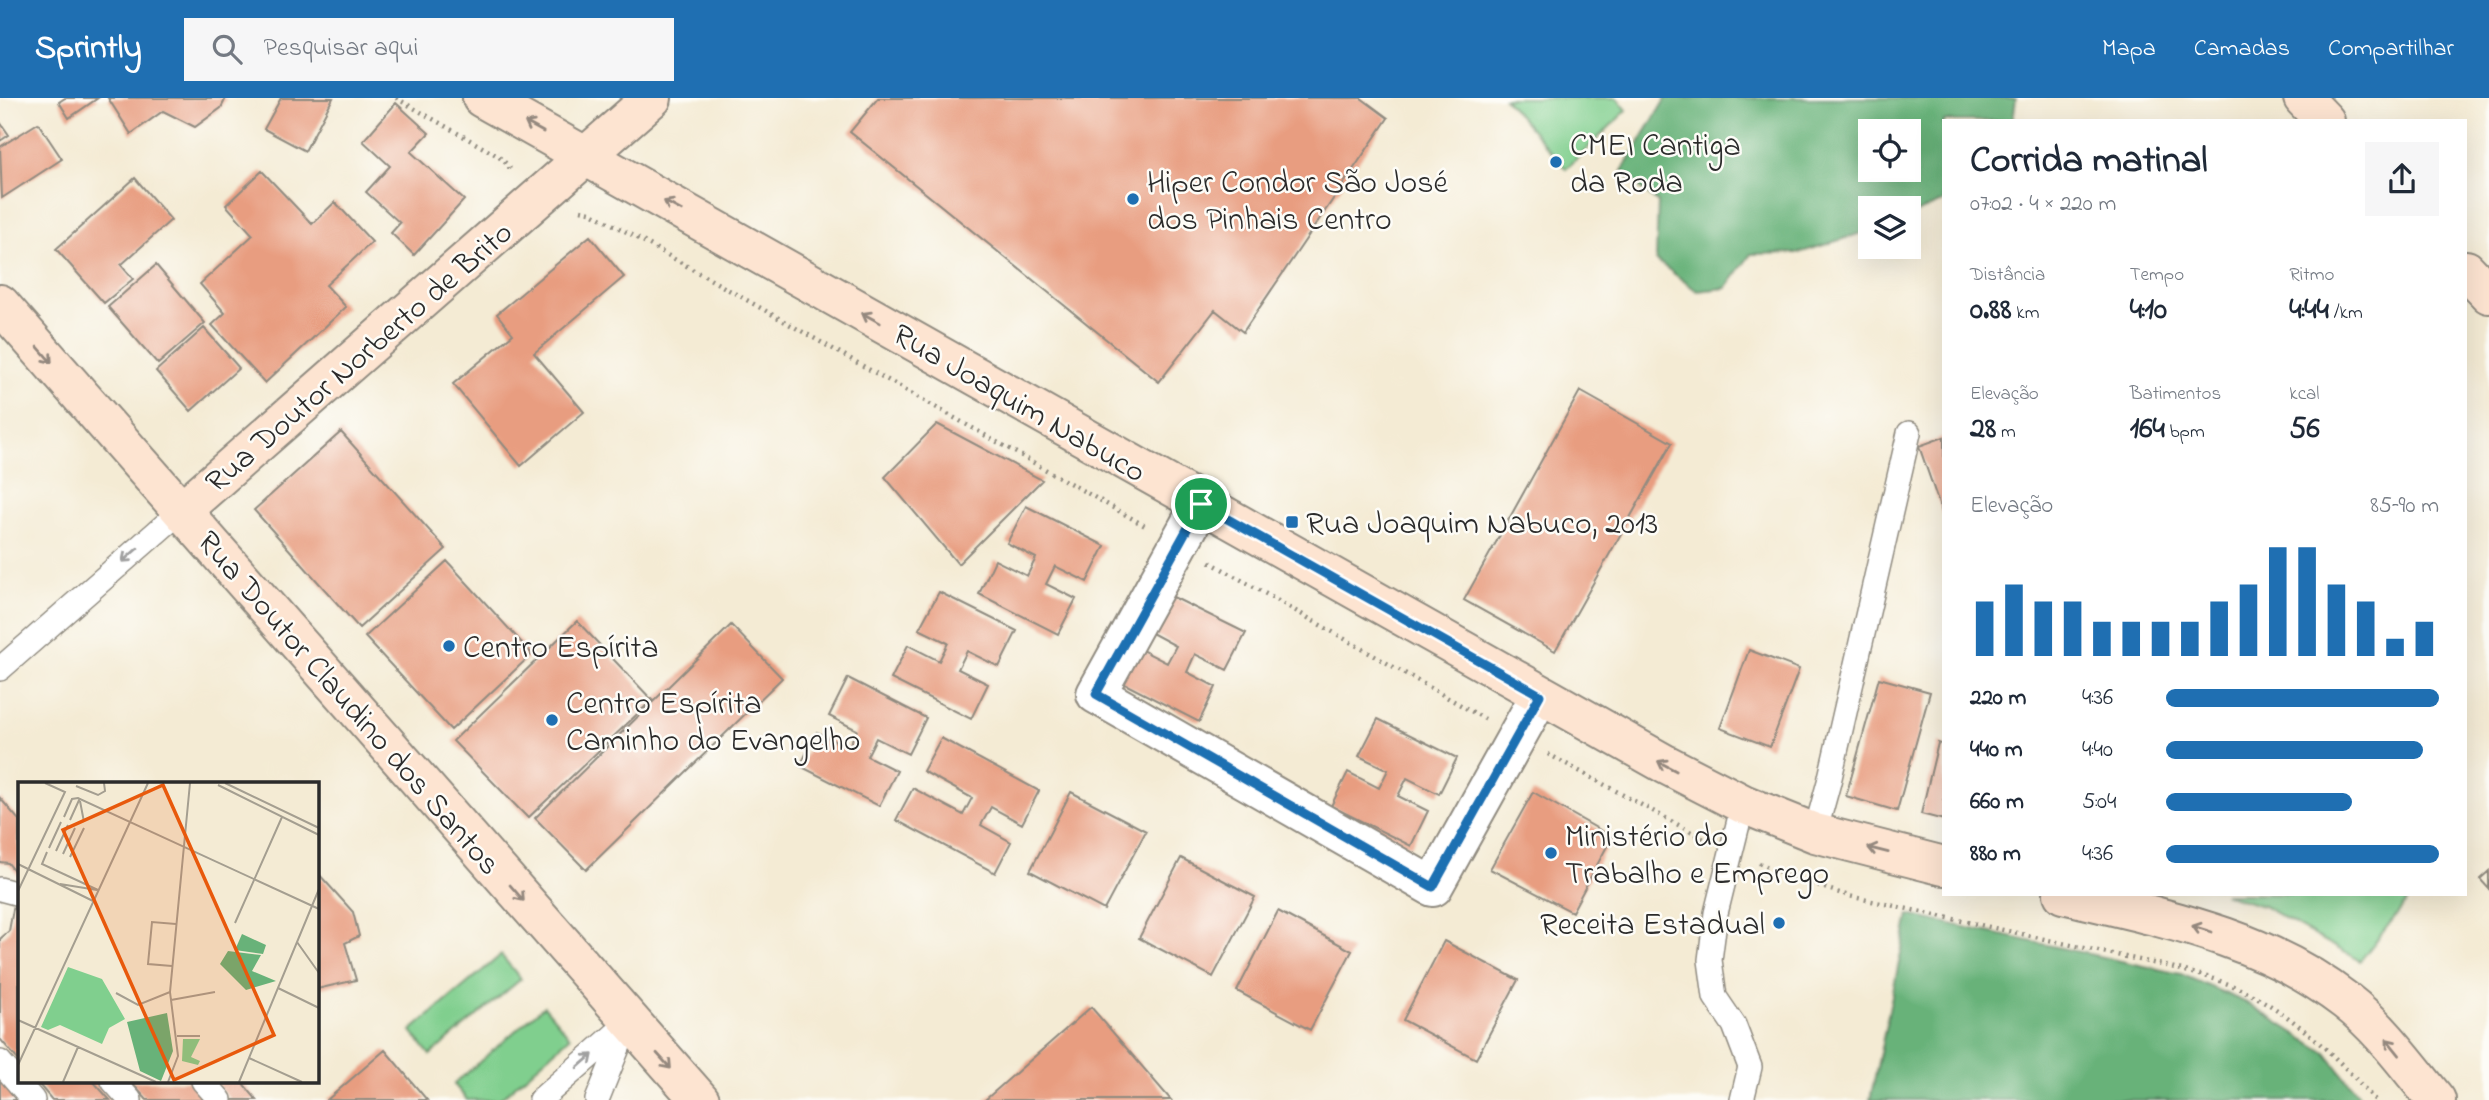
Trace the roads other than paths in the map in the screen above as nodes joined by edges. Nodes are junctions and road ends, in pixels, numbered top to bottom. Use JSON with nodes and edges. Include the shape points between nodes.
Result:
{"nodes":[{"id":1,"x":482,"y":98,"type":"edge"},
{"id":2,"x":652,"y":98,"type":"edge"},
{"id":3,"x":2303,"y":98,"type":"edge"},
{"id":4,"x":2323,"y":119,"type":"edge"},
{"id":5,"x":586,"y":156,"type":"junction"},
{"id":6,"x":2467,"y":271,"type":"edge"},
{"id":7,"x":2489,"y":294,"type":"edge"},
{"id":8,"x":0,"y":304,"type":"edge"},
{"id":9,"x":1909,"y":433,"type":"dead end"},
{"id":10,"x":1201,"y":504,"type":"junction"},
{"id":11,"x":182,"y":510,"type":"junction"},
{"id":12,"x":0,"y":669,"type":"edge"},
{"id":13,"x":1540,"y":695,"type":"junction"},
{"id":14,"x":1743,"y":804,"type":"junction"},
{"id":15,"x":1815,"y":832,"type":"junction"},
{"id":16,"x":1942,"y":865,"type":"edge"},
{"id":17,"x":2080,"y":896,"type":"edge"},
{"id":18,"x":2141,"y":903,"type":"edge"},
{"id":19,"x":629,"y":1022,"type":"junction"},
{"id":20,"x":0,"y":1062,"type":"edge"},
{"id":21,"x":114,"y":1082,"type":"edge"},
{"id":22,"x":204,"y":1082,"type":"edge"},
{"id":23,"x":33,"y":1100,"type":"edge"},
{"id":24,"x":130,"y":1100,"type":"edge"},
{"id":25,"x":220,"y":1100,"type":"edge"},
{"id":26,"x":540,"y":1100,"type":"edge"},
{"id":27,"x":597,"y":1100,"type":"edge"},
{"id":28,"x":700,"y":1100,"type":"edge"},
{"id":29,"x":1742,"y":1100,"type":"edge"},
{"id":30,"x":2436,"y":1100,"type":"edge"}],
"edges":[{"from":5,"to":1,"type":"main road","name":"Rua Joaquim Nabuco","one_way":true},
{"from":2,"to":5,"type":"main road","name":"Rua Doutor Norberto de Brito"},
{"from":3,"to":4,"type":"main road"},
{"from":10,"to":5,"type":"main road","name":"Rua Joaquim Nabuco","one_way":true},
{"from":5,"to":11,"type":"main road","name":"Rua Doutor Norberto de Brito"},
{"from":6,"to":7,"type":"main road"},
{"from":8,"to":11,"type":"main road","name":"Rua Doutor Claudino dos Santos","one_way":true},
{"from":9,"to":15,"type":"lane"},
{"from":10,"to":13,"type":"main road","name":"Rua Joaquim Nabuco"},
{"from":10,"to":13,"type":"street","via":[[1096,694],[1433,887]]},
{"from":11,"to":12,"type":"lane","name":"Rua Doutor Norberto de Brito","one_way":true},
{"from":11,"to":19,"type":"main road","name":"Rua Doutor Claudino dos Santos","one_way":true},
{"from":14,"to":13,"type":"main road","name":"Rua Joaquim Nabuco","one_way":true},
{"from":14,"to":15,"type":"main road","name":"Rua Joaquim Nabuco"},
{"from":14,"to":29,"type":"lane","via":[[1716,913],[1710,960],[1714,997],[1734,1025],[1750,1067]]},
{"from":16,"to":15,"type":"main road","name":"Rua Joaquim Nabuco","one_way":true},
{"from":17,"to":18,"type":"main road"},
{"from":30,"to":18,"type":"main road","one_way":true,"via":[[2384,1037],[2348,1002],[2305,972]]},
{"from":26,"to":19,"type":"lane","one_way":true},
{"from":19,"to":27,"type":"lane"},
{"from":19,"to":28,"type":"main road","name":"Rua Doutor Claudino dos Santos","one_way":true},
{"from":20,"to":23,"type":"lane"},
{"from":21,"to":24,"type":"lane"},
{"from":22,"to":25,"type":"lane"}]}
